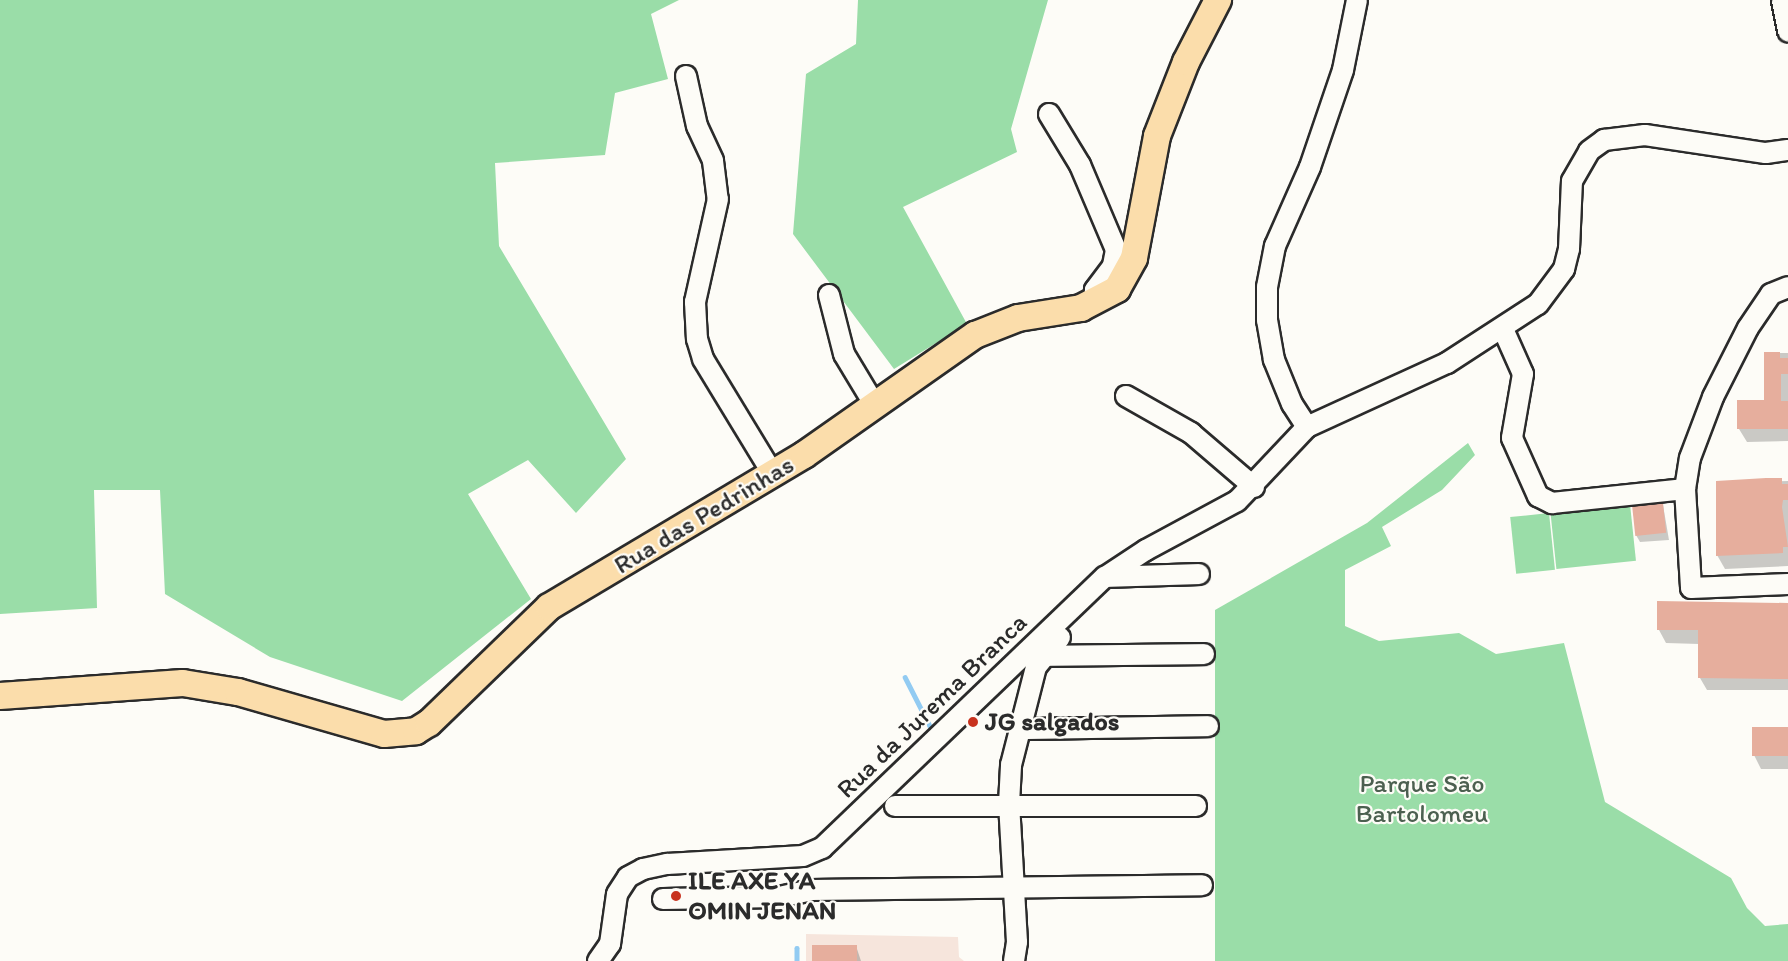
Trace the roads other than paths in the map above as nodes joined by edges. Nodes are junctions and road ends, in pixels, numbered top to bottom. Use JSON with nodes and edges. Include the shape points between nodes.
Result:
{"nodes":[{"id":1,"x":1218,"y":0,"type":"edge"},
{"id":2,"x":1357,"y":0,"type":"edge"},
{"id":3,"x":1782,"y":0,"type":"edge"},
{"id":4,"x":1788,"y":31,"type":"edge"},
{"id":5,"x":687,"y":76,"type":"dead end"},
{"id":6,"x":1050,"y":114,"type":"dead end"},
{"id":7,"x":1788,"y":150,"type":"edge"},
{"id":8,"x":1788,"y":287,"type":"edge"},
{"id":9,"x":829,"y":295,"type":"dead end"},
{"id":10,"x":1094,"y":303,"type":"junction"},
{"id":11,"x":1503,"y":329,"type":"junction"},
{"id":12,"x":1126,"y":396,"type":"dead end"},
{"id":13,"x":876,"y":407,"type":"junction"},
{"id":14,"x":1307,"y":427,"type":"junction"},
{"id":15,"x":773,"y":474,"type":"junction"},
{"id":16,"x":1254,"y":487,"type":"junction"},
{"id":17,"x":1685,"y":489,"type":"junction"},
{"id":18,"x":1199,"y":574,"type":"dead end"},
{"id":19,"x":1105,"y":577,"type":"junction"},
{"id":20,"x":1788,"y":584,"type":"edge"},
{"id":21,"x":1088,"y":593,"type":"junction"},
{"id":22,"x":1204,"y":654,"type":"dead end"},
{"id":23,"x":1042,"y":657,"type":"junction"},
{"id":24,"x":0,"y":696,"type":"edge"},
{"id":25,"x":1208,"y":726,"type":"dead end"},
{"id":26,"x":1022,"y":729,"type":"junction"},
{"id":27,"x":1009,"y":804,"type":"junction"},
{"id":28,"x":895,"y":806,"type":"dead end"},
{"id":29,"x":1196,"y":806,"type":"dead end"},
{"id":30,"x":1202,"y":885,"type":"dead end"},
{"id":31,"x":1013,"y":890,"type":"junction"},
{"id":32,"x":663,"y":899,"type":"dead end"},
{"id":33,"x":598,"y":961,"type":"edge"},
{"id":34,"x":1014,"y":961,"type":"edge"}],
"edges":[{"from":1,"to":10,"type":"main road","name":"Rua das Pedrinhas","via":[[1186,62],[1157,136],[1129,272],[1117,289]]},
{"from":2,"to":14,"type":"street","via":[[1343,70],[1310,167],[1275,246],[1267,287],[1267,320],[1274,360],[1292,404]]},
{"from":3,"to":4,"type":"street"},
{"from":5,"to":15,"type":"street","via":[[697,126],[713,161],[717,199],[695,302],[697,339],[704,359]]},
{"from":6,"to":10,"type":"street","via":[[1080,165],[1116,250],[1116,261],[1095,290]]},
{"from":7,"to":11,"type":"street","via":[[1766,153],[1645,135],[1604,140],[1589,151],[1572,181],[1569,249],[1564,269],[1538,304]]},
{"from":8,"to":17,"type":"street","via":[[1771,294],[1748,328],[1713,397],[1690,459]]},
{"from":9,"to":13,"type":"street","via":[[844,354]]},
{"from":10,"to":13,"type":"main road","name":"Rua das Pedrinhas","via":[[995,325],[957,347]]},
{"from":11,"to":14,"type":"street","via":[[1448,363]]},
{"from":11,"to":17,"type":"street","via":[[1523,374],[1512,438],[1538,496],[1552,503]]},
{"from":12,"to":16,"type":"street","via":[[1191,433]]},
{"from":13,"to":15,"type":"main road","name":"Rua das Pedrinhas"},
{"from":14,"to":16,"type":"street","name":"Rua da Jurema Branca"},
{"from":15,"to":24,"type":"main road","name":"Rua das Pedrinhas","via":[[549,607],[441,715],[416,731],[384,734],[238,692],[183,683]]},
{"from":16,"to":19,"type":"street","name":"Rua da Jurema Branca","via":[[1222,510],[1146,550]]},
{"from":17,"to":20,"type":"street","via":[[1691,588]]},
{"from":18,"to":19,"type":"street"},
{"from":19,"to":21,"type":"street","name":"Rua da Jurema Branca"},
{"from":21,"to":23,"type":"street","via":[[1078,614]]},
{"from":21,"to":33,"type":"street","name":"Rua da Jurema Branca","via":[[822,848],[803,856],[667,864],[644,868],[628,878],[617,894],[610,944]]},
{"from":22,"to":23,"type":"street"},
{"from":23,"to":26,"type":"street"},
{"from":25,"to":26,"type":"street"},
{"from":26,"to":27,"type":"street","via":[[1011,765]]},
{"from":27,"to":28,"type":"street"},
{"from":27,"to":29,"type":"street"},
{"from":27,"to":31,"type":"street"},
{"from":30,"to":31,"type":"street"},
{"from":31,"to":32,"type":"street","via":[[811,890],[794,896]]},
{"from":31,"to":34,"type":"street","via":[[1017,942]]}]}
